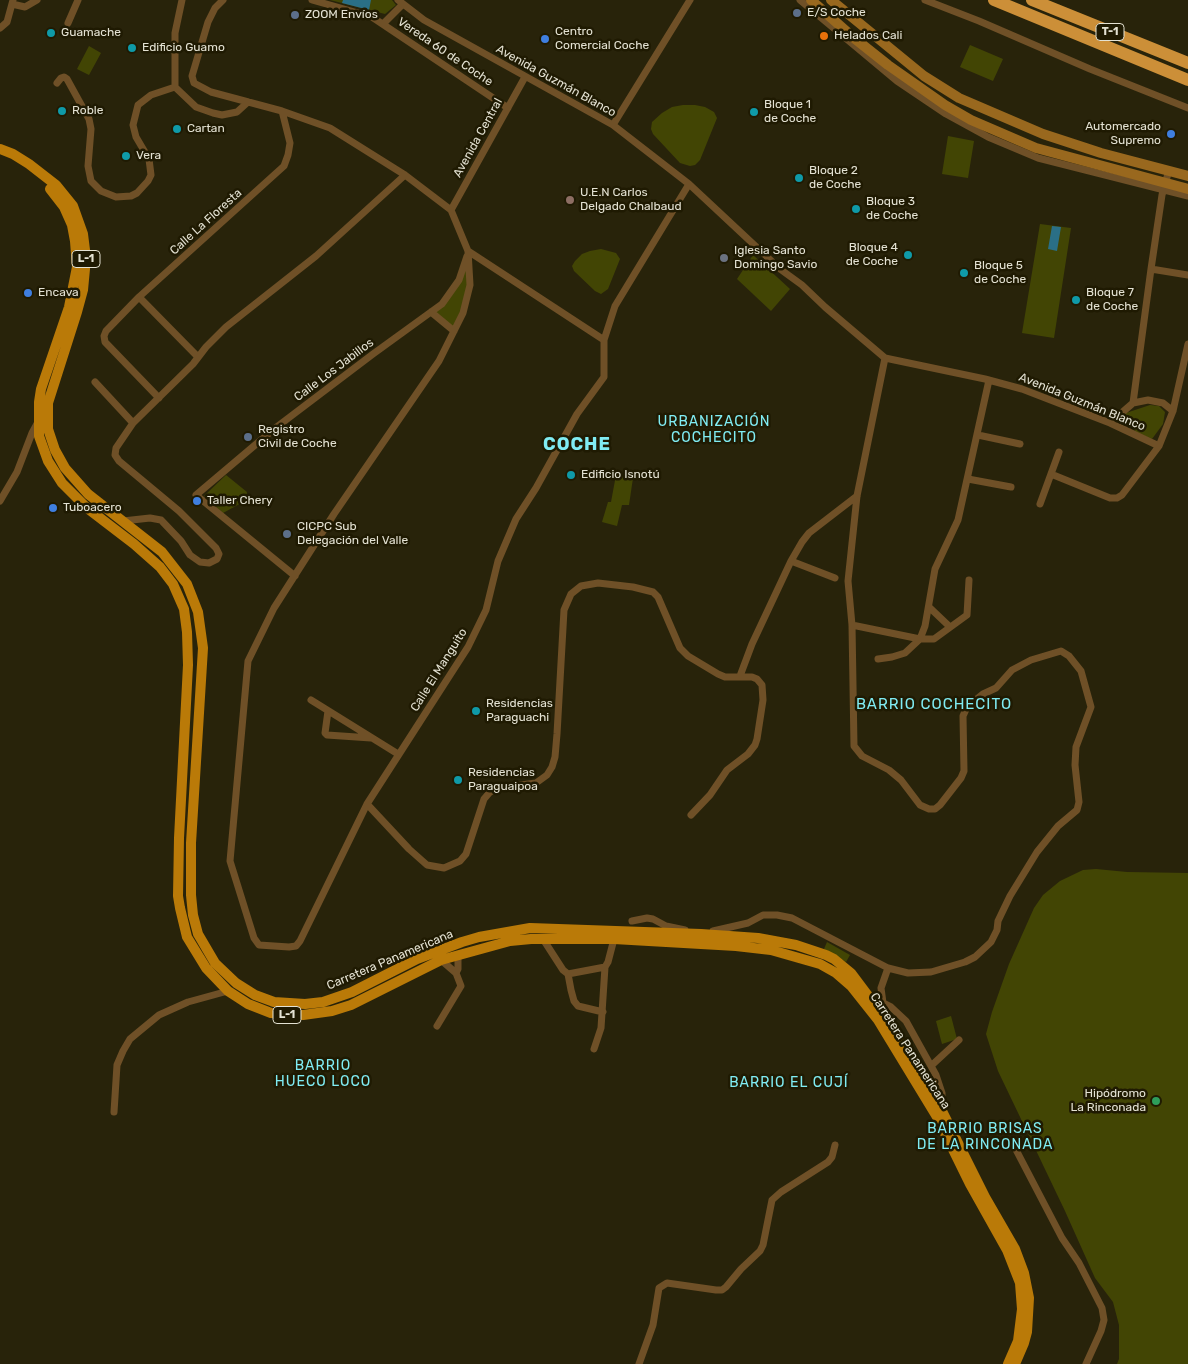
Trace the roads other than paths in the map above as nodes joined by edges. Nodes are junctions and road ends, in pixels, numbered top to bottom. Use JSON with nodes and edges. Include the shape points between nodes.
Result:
{"nodes":[{"id":1,"x":37,"y":0,"type":"edge"},
{"id":2,"x":78,"y":0,"type":"edge"},
{"id":3,"x":182,"y":0,"type":"edge"},
{"id":4,"x":223,"y":0,"type":"edge"},
{"id":5,"x":312,"y":0,"type":"edge"},
{"id":6,"x":690,"y":0,"type":"edge"},
{"id":7,"x":800,"y":0,"type":"edge"},
{"id":8,"x":811,"y":0,"type":"edge"},
{"id":9,"x":831,"y":0,"type":"edge"},
{"id":10,"x":925,"y":0,"type":"edge"},
{"id":11,"x":994,"y":0,"type":"edge"},
{"id":12,"x":1032,"y":0,"type":"edge"},
{"id":13,"x":13,"y":2,"type":"edge"},
{"id":14,"x":400,"y":2,"type":"edge"},
{"id":15,"x":68,"y":23,"type":"dead end"},
{"id":16,"x":382,"y":24,"type":"junction"},
{"id":17,"x":0,"y":28,"type":"edge"},
{"id":18,"x":1188,"y":62,"type":"edge"},
{"id":19,"x":525,"y":77,"type":"junction"},
{"id":20,"x":1188,"y":80,"type":"edge"},
{"id":21,"x":57,"y":83,"type":"dead end"},
{"id":22,"x":175,"y":87,"type":"junction"},
{"id":23,"x":248,"y":102,"type":"junction"},
{"id":24,"x":508,"y":108,"type":"junction"},
{"id":25,"x":1188,"y":108,"type":"edge"},
{"id":26,"x":282,"y":110,"type":"junction"},
{"id":27,"x":613,"y":125,"type":"junction"},
{"id":28,"x":0,"y":149,"type":"edge"},
{"id":29,"x":0,"y":155,"type":"edge"},
{"id":30,"x":1168,"y":170,"type":"junction"},
{"id":31,"x":406,"y":175,"type":"junction"},
{"id":32,"x":1188,"y":176,"type":"edge"},
{"id":33,"x":690,"y":184,"type":"junction"},
{"id":34,"x":1164,"y":186,"type":"junction"},
{"id":35,"x":1186,"y":192,"type":"edge"},
{"id":36,"x":451,"y":210,"type":"junction"},
{"id":37,"x":468,"y":251,"type":"junction"},
{"id":38,"x":1150,"y":269,"type":"junction"},
{"id":39,"x":1188,"y":275,"type":"edge"},
{"id":40,"x":139,"y":297,"type":"junction"},
{"id":41,"x":431,"y":312,"type":"junction"},
{"id":42,"x":454,"y":331,"type":"junction"},
{"id":43,"x":604,"y":340,"type":"junction"},
{"id":44,"x":1188,"y":344,"type":"edge"},
{"id":45,"x":198,"y":357,"type":"junction"},
{"id":46,"x":885,"y":358,"type":"junction"},
{"id":47,"x":989,"y":380,"type":"junction"},
{"id":48,"x":95,"y":382,"type":"dead end"},
{"id":49,"x":159,"y":398,"type":"junction"},
{"id":50,"x":1133,"y":403,"type":"junction"},
{"id":51,"x":1173,"y":411,"type":"junction"},
{"id":52,"x":38,"y":422,"type":"junction"},
{"id":53,"x":133,"y":423,"type":"junction"},
{"id":54,"x":1110,"y":423,"type":"junction"},
{"id":55,"x":978,"y":435,"type":"junction"},
{"id":56,"x":1020,"y":444,"type":"dead end"},
{"id":57,"x":1159,"y":446,"type":"junction"},
{"id":58,"x":1060,"y":452,"type":"dead end"},
{"id":59,"x":1051,"y":474,"type":"junction"},
{"id":60,"x":968,"y":478,"type":"junction"},
{"id":61,"x":1012,"y":487,"type":"dead end"},
{"id":62,"x":857,"y":496,"type":"junction"},
{"id":63,"x":0,"y":501,"type":"edge"},
{"id":64,"x":1040,"y":504,"type":"dead end"},
{"id":65,"x":122,"y":521,"type":"junction"},
{"id":66,"x":791,"y":561,"type":"junction"},
{"id":67,"x":295,"y":576,"type":"junction"},
{"id":68,"x":835,"y":578,"type":"dead end"},
{"id":69,"x":969,"y":580,"type":"dead end"},
{"id":70,"x":928,"y":607,"type":"junction"},
{"id":71,"x":852,"y":625,"type":"junction"},
{"id":72,"x":950,"y":628,"type":"junction"},
{"id":73,"x":920,"y":640,"type":"junction"},
{"id":74,"x":878,"y":659,"type":"dead end"},
{"id":75,"x":740,"y":676,"type":"junction"},
{"id":76,"x":311,"y":700,"type":"dead end"},
{"id":77,"x":328,"y":711,"type":"junction"},
{"id":78,"x":373,"y":738,"type":"junction"},
{"id":79,"x":398,"y":754,"type":"junction"},
{"id":80,"x":366,"y":804,"type":"junction"},
{"id":81,"x":690,"y":814,"type":"dead end"},
{"id":82,"x":632,"y":921,"type":"dead end"},
{"id":83,"x":666,"y":930,"type":"junction"},
{"id":84,"x":543,"y":939,"type":"junction"},
{"id":85,"x":614,"y":939,"type":"junction"},
{"id":86,"x":458,"y":955,"type":"junction"},
{"id":87,"x":441,"y":960,"type":"junction"},
{"id":88,"x":606,"y":966,"type":"junction"},
{"id":89,"x":888,"y":968,"type":"junction"},
{"id":90,"x":456,"y":973,"type":"junction"},
{"id":91,"x":568,"y":974,"type":"junction"},
{"id":92,"x":228,"y":991,"type":"junction"},
{"id":93,"x":879,"y":1003,"type":"junction"},
{"id":94,"x":603,"y":1012,"type":"junction"},
{"id":95,"x":438,"y":1026,"type":"dead end"},
{"id":96,"x":958,"y":1040,"type":"dead end"},
{"id":97,"x":594,"y":1050,"type":"dead end"},
{"id":98,"x":932,"y":1065,"type":"junction"},
{"id":99,"x":942,"y":1111,"type":"junction"},
{"id":100,"x":114,"y":1112,"type":"dead end"},
{"id":101,"x":1013,"y":1144,"type":"dead end"},
{"id":102,"x":835,"y":1145,"type":"dead end"},
{"id":103,"x":639,"y":1364,"type":"edge"},
{"id":104,"x":1008,"y":1364,"type":"edge"},
{"id":105,"x":1015,"y":1364,"type":"edge"},
{"id":106,"x":1086,"y":1364,"type":"edge"}],
"edges":[{"from":1,"to":13,"type":"street","via":[[26,7]]},
{"from":2,"to":15,"type":"street"},
{"from":3,"to":22,"type":"street","via":[[175,33]]},
{"from":4,"to":23,"type":"street","via":[[208,22],[192,76],[194,84],[205,90]]},
{"from":5,"to":16,"type":"street","name":"Vereda 60 de Coche","via":[[372,17]]},
{"from":6,"to":27,"type":"street"},
{"from":7,"to":34,"type":"street","via":[[897,81],[988,137],[1038,158]]},
{"from":8,"to":34,"type":"main road","via":[[888,65],[971,120],[1036,148]]},
{"from":9,"to":30,"type":"main road","via":[[924,76],[959,98],[1043,134]]},
{"from":10,"to":25,"type":"street"},
{"from":11,"to":20,"type":"highway","number":"T-1"},
{"from":12,"to":18,"type":"highway","number":"T-1"},
{"from":13,"to":17,"type":"street","via":[[8,22]]},
{"from":14,"to":16,"type":"street"},
{"from":14,"to":19,"type":"street","name":"Avenida Guzmán Blanco","via":[[424,20]]},
{"from":16,"to":24,"type":"street","name":"Vereda 60 de Coche"},
{"from":19,"to":24,"type":"street","name":"Avenida Central"},
{"from":19,"to":27,"type":"street","name":"Avenida Guzmán Blanco"},
{"from":21,"to":22,"type":"street","via":[[64,77],[67,80],[90,119],[88,166],[91,181],[101,191],[116,197],[137,193],[151,175],[149,159],[133,125],[138,105],[151,95]]},
{"from":22,"to":23,"type":"street","via":[[196,107],[222,115],[237,112]]},
{"from":23,"to":26,"type":"street"},
{"from":24,"to":36,"type":"street","name":"Avenida Central"},
{"from":26,"to":31,"type":"street","via":[[330,128]]},
{"from":26,"to":40,"type":"street","name":"Calle La Floresta","via":[[290,143],[284,166]]},
{"from":27,"to":33,"type":"street","name":"Avenida Guzmán Blanco"},
{"from":28,"to":65,"type":"main road","name":"Carretera Panamericana","number":"L-1","via":[[29,164],[56,185],[81,225],[86,258],[83,290],[50,394],[48,429],[54,450],[71,477]]},
{"from":29,"to":52,"type":"main road","name":"Carretera Panamericana","number":"L-1","via":[[24,167],[58,197],[69,216],[75,241],[77,266],[74,286],[41,389]]},
{"from":30,"to":32,"type":"main road"},
{"from":30,"to":34,"type":"street"},
{"from":31,"to":36,"type":"street"},
{"from":31,"to":45,"type":"street","via":[[316,256],[226,327]]},
{"from":33,"to":43,"type":"street","name":"Calle El Manguito","via":[[615,306]]},
{"from":33,"to":46,"type":"street","name":"Avenida Guzmán Blanco","via":[[780,269]]},
{"from":34,"to":35,"type":"main road"},
{"from":34,"to":38,"type":"street"},
{"from":36,"to":37,"type":"street"},
{"from":37,"to":41,"type":"street","name":"Calle Los Jabillos","via":[[459,280],[442,304]]},
{"from":37,"to":42,"type":"street","via":[[470,285],[463,313]]},
{"from":37,"to":43,"type":"street"},
{"from":38,"to":39,"type":"street"},
{"from":38,"to":50,"type":"street"},
{"from":40,"to":45,"type":"street"},
{"from":40,"to":49,"type":"street","name":"Calle La Floresta","via":[[110,325],[104,336],[105,342]]},
{"from":41,"to":42,"type":"street"},
{"from":41,"to":67,"type":"street","name":"Calle Los Jabillos","via":[[274,429],[196,495]]},
{"from":42,"to":67,"type":"street","via":[[439,360]]},
{"from":43,"to":79,"type":"street","name":"Calle El Manguito","via":[[604,377],[577,414],[516,519],[498,561],[486,610],[468,647]]},
{"from":44,"to":51,"type":"street"},
{"from":45,"to":49,"type":"street"},
{"from":46,"to":47,"type":"street","name":"Avenida Guzmán Blanco"},
{"from":46,"to":62,"type":"street"},
{"from":47,"to":54,"type":"street","name":"Avenida Guzmán Blanco","via":[[1022,389]]},
{"from":47,"to":55,"type":"street"},
{"from":48,"to":53,"type":"street"},
{"from":49,"to":53,"type":"street"},
{"from":50,"to":51,"type":"street","via":[[1163,402]]},
{"from":50,"to":54,"type":"street"},
{"from":51,"to":57,"type":"street"},
{"from":52,"to":63,"type":"street","via":[[17,472]]},
{"from":52,"to":92,"type":"main road","name":"Carretera Panamericana","number":"L-1","via":[[43,450],[62,483],[87,508],[160,567],[173,584],[184,609],[188,665],[179,838],[180,908],[187,937],[206,968]]},
{"from":53,"to":65,"type":"street","via":[[116,448],[115,455],[180,511],[219,554],[209,563],[200,562],[190,555],[161,520]]},
{"from":54,"to":57,"type":"street","name":"Avenida Guzmán Blanco"},
{"from":55,"to":56,"type":"street"},
{"from":55,"to":60,"type":"street"},
{"from":57,"to":59,"type":"street","via":[[1117,498]]},
{"from":58,"to":59,"type":"street"},
{"from":59,"to":64,"type":"street"},
{"from":60,"to":61,"type":"street"},
{"from":60,"to":70,"type":"street","via":[[958,520],[936,569]]},
{"from":62,"to":66,"type":"street","via":[[809,533]]},
{"from":62,"to":71,"type":"street","via":[[848,581]]},
{"from":65,"to":83,"type":"main road","name":"Carretera Panamericana","number":"L-1","via":[[162,552],[187,584],[198,612],[203,648],[190,889],[198,934],[220,969],[236,983],[274,1002],[323,1002],[352,992],[417,959],[479,936],[530,928]]},
{"from":66,"to":68,"type":"street"},
{"from":66,"to":75,"type":"street"},
{"from":67,"to":80,"type":"street","name":"Calle El Manguito","via":[[274,608],[248,661],[230,861],[259,945],[296,946],[300,941]]},
{"from":69,"to":72,"type":"street","via":[[968,614]]},
{"from":70,"to":72,"type":"street"},
{"from":70,"to":73,"type":"street"},
{"from":71,"to":73,"type":"street"},
{"from":71,"to":89,"type":"street","via":[[854,746],[862,756],[901,780],[924,808],[940,805],[964,771],[963,716],[966,707],[996,688],[1012,670],[1031,660],[1060,651],[1066,653],[1081,671],[1091,708],[1076,747],[1077,810],[1058,826],[1037,852],[1010,896],[991,942],[976,957],[931,972],[908,973]]},
{"from":72,"to":73,"type":"street","via":[[934,639]]},
{"from":73,"to":74,"type":"street","via":[[905,653]]},
{"from":75,"to":80,"type":"street","via":[[725,677],[688,656],[680,648],[653,592],[598,583],[581,586],[571,594],[564,610],[555,757],[547,774],[536,783],[490,792],[484,799],[466,854],[460,861],[444,868],[427,865]]},
{"from":75,"to":81,"type":"street","via":[[757,679],[763,688],[757,739],[752,750],[727,770]]},
{"from":76,"to":77,"type":"street"},
{"from":77,"to":78,"type":"street"},
{"from":77,"to":78,"type":"street","via":[[324,730],[327,735]]},
{"from":78,"to":79,"type":"street"},
{"from":79,"to":80,"type":"street","name":"Calle El Manguito"},
{"from":82,"to":83,"type":"street","via":[[653,919]]},
{"from":83,"to":89,"type":"street","via":[[711,932],[748,923],[763,915],[777,915],[792,918]]},
{"from":83,"to":93,"type":"main road","name":"Carretera Panamericana","number":"L-1","via":[[758,938],[815,951],[834,959]]},
{"from":84,"to":85,"type":"main road","name":"Carretera Panamericana","number":"L-1"},
{"from":84,"to":86,"type":"main road","name":"Carretera Panamericana","number":"L-1","via":[[510,941]]},
{"from":84,"to":91,"type":"street"},
{"from":85,"to":88,"type":"street"},
{"from":85,"to":104,"type":"main road","name":"Carretera Panamericana","number":"L-1","via":[[771,950],[820,964],[852,986],[878,1020],[937,1116],[1017,1273],[1022,1309],[1018,1341]]},
{"from":86,"to":87,"type":"main road","name":"Carretera Panamericana","number":"L-1"},
{"from":86,"to":90,"type":"street"},
{"from":87,"to":90,"type":"street"},
{"from":87,"to":92,"type":"main road","name":"Carretera Panamericana","number":"L-1","via":[[361,1001],[321,1013],[271,1013]]},
{"from":88,"to":91,"type":"street"},
{"from":88,"to":94,"type":"street"},
{"from":89,"to":93,"type":"street"},
{"from":90,"to":95,"type":"street","via":[[461,986]]},
{"from":91,"to":94,"type":"street","via":[[578,1006]]},
{"from":92,"to":100,"type":"street","via":[[188,1002],[159,1015],[130,1039],[117,1065]]},
{"from":93,"to":98,"type":"street","via":[[891,1006],[906,1021]]},
{"from":93,"to":99,"type":"main road","name":"Carretera Panamericana","number":"L-1"},
{"from":94,"to":97,"type":"street"},
{"from":96,"to":98,"type":"street"},
{"from":98,"to":99,"type":"street","via":[[942,1093]]},
{"from":99,"to":105,"type":"main road","name":"Carretera Panamericana","number":"L-1","via":[[1022,1267],[1029,1298],[1024,1344]]},
{"from":101,"to":106,"type":"street","via":[[1102,1308],[1104,1320],[1101,1331]]},
{"from":102,"to":103,"type":"street","via":[[828,1162],[772,1200],[760,1251],[726,1287],[716,1290],[667,1283],[659,1288],[653,1325]]}]}
